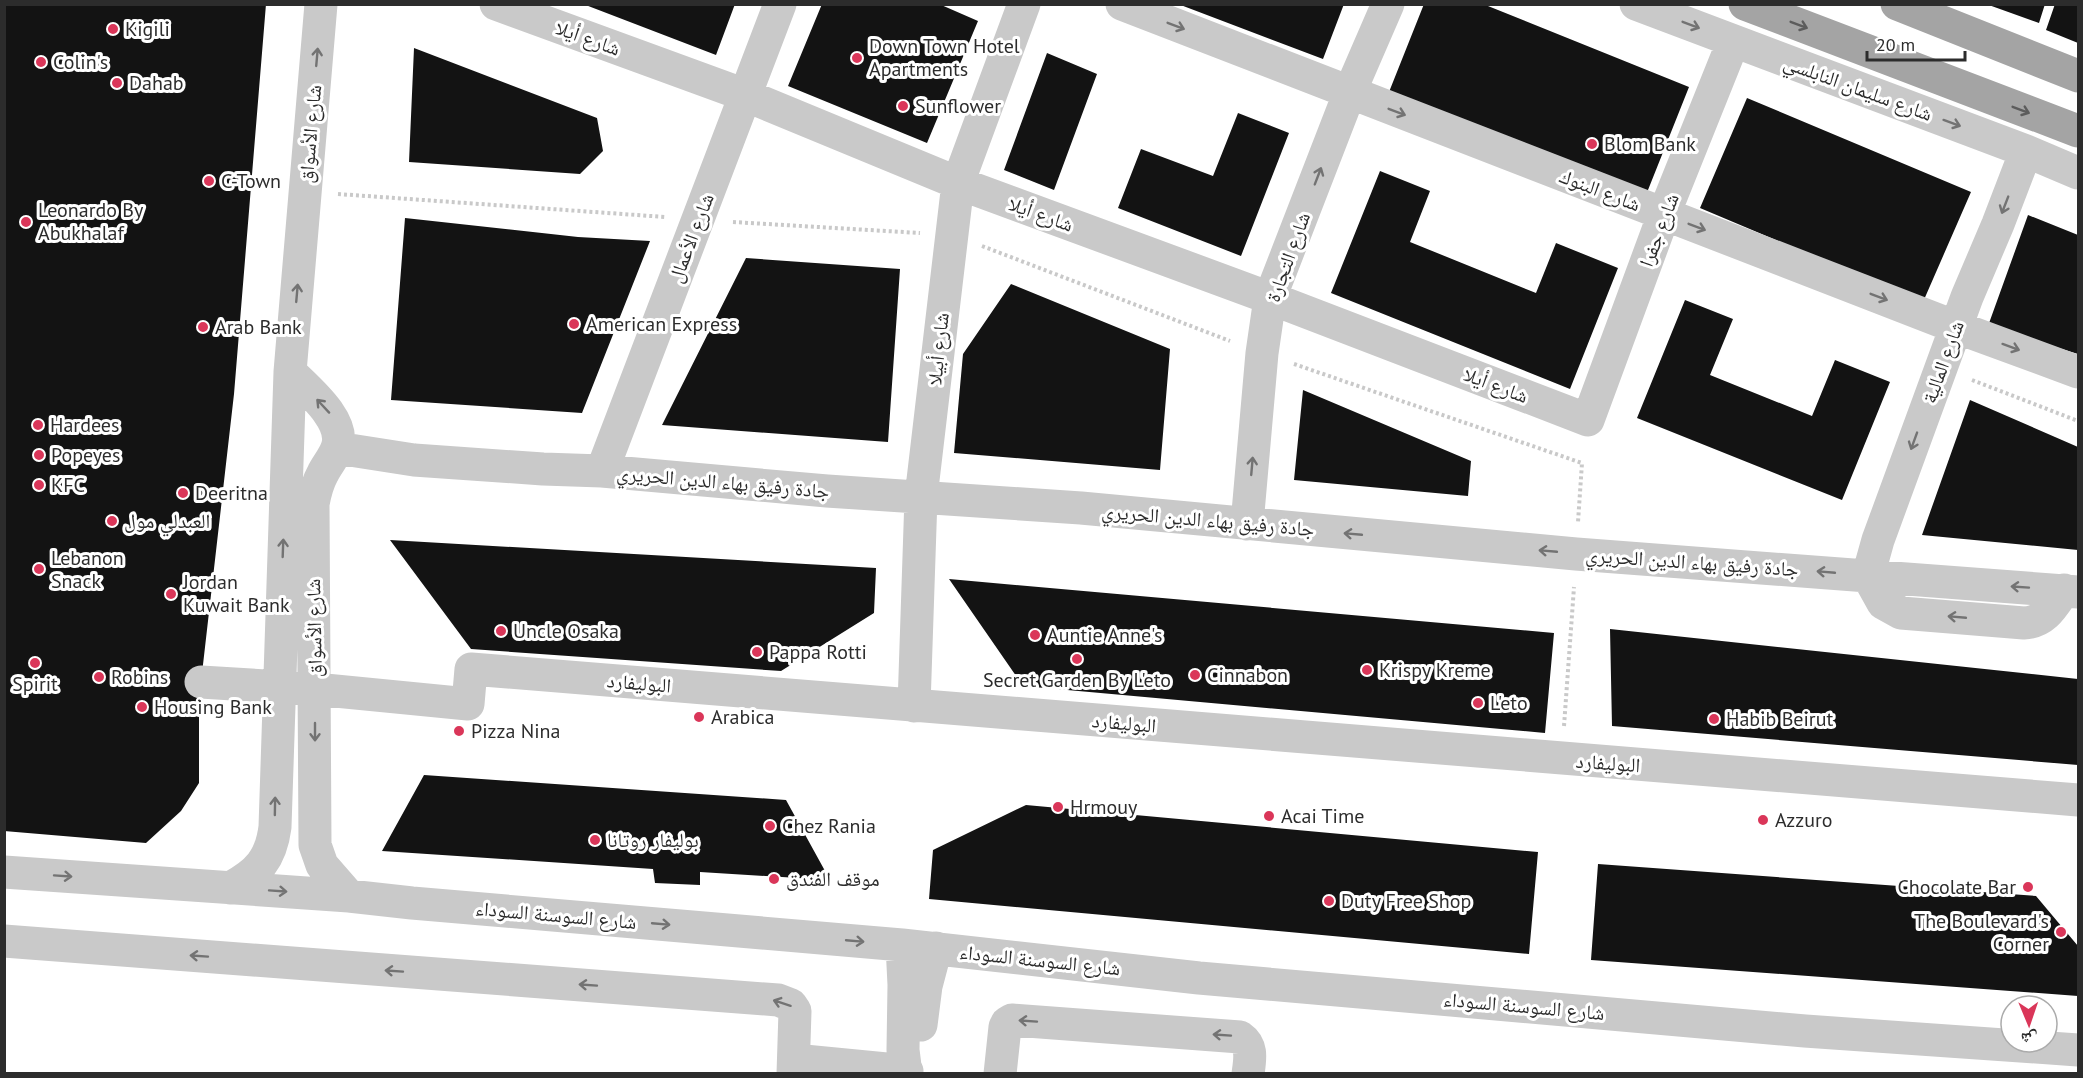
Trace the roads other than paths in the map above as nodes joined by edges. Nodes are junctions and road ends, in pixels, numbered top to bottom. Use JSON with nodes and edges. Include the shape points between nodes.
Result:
{"nodes":[{"id":1,"x":321,"y":4,"type":"edge"},
{"id":2,"x":496,"y":4,"type":"edge"},
{"id":3,"x":780,"y":4,"type":"edge"},
{"id":4,"x":1024,"y":4,"type":"edge"},
{"id":5,"x":1122,"y":4,"type":"edge"},
{"id":6,"x":1388,"y":4,"type":"edge"},
{"id":7,"x":1636,"y":4,"type":"edge"},
{"id":8,"x":1744,"y":4,"type":"edge"},
{"id":9,"x":1897,"y":4,"type":"edge"},
{"id":10,"x":1733,"y":42,"type":"junction"},
{"id":11,"x":2079,"y":76,"type":"edge"},
{"id":12,"x":1349,"y":94,"type":"junction"},
{"id":13,"x":745,"y":95,"type":"junction"},
{"id":14,"x":2079,"y":131,"type":"edge"},
{"id":15,"x":2026,"y":151,"type":"junction"},
{"id":16,"x":2079,"y":173,"type":"edge"},
{"id":17,"x":958,"y":183,"type":"junction"},
{"id":18,"x":1664,"y":214,"type":"junction"},
{"id":19,"x":1270,"y":298,"type":"junction"},
{"id":20,"x":1956,"y":327,"type":"junction"},
{"id":21,"x":290,"y":372,"type":"junction"},
{"id":22,"x":2079,"y":372,"type":"edge"},
{"id":23,"x":1588,"y":420,"type":"joint"},
{"id":24,"x":337,"y":448,"type":"junction"},
{"id":25,"x":602,"y":471,"type":"junction"},
{"id":26,"x":921,"y":497,"type":"junction"},
{"id":27,"x":1247,"y":524,"type":"junction"},
{"id":28,"x":1868,"y":576,"type":"junction"},
{"id":29,"x":2071,"y":591,"type":"edge"},
{"id":30,"x":201,"y":682,"type":"dead end"},
{"id":31,"x":278,"y":686,"type":"junction"},
{"id":32,"x":315,"y":689,"type":"junction"},
{"id":33,"x":914,"y":705,"type":"junction"},
{"id":34,"x":2079,"y":800,"type":"edge"},
{"id":35,"x":4,"y":872,"type":"edge"},
{"id":36,"x":230,"y":888,"type":"junction"},
{"id":37,"x":349,"y":896,"type":"junction"},
{"id":38,"x":4,"y":941,"type":"edge"},
{"id":39,"x":902,"y":945,"type":"junction"},
{"id":40,"x":936,"y":948,"type":"junction"},
{"id":41,"x":2077,"y":1050,"type":"edge"},
{"id":42,"x":2006,"y":1059,"type":"edge"},
{"id":43,"x":793,"y":1067,"type":"edge"},
{"id":44,"x":907,"y":1072,"type":"edge"},
{"id":45,"x":1000,"y":1074,"type":"edge"},
{"id":46,"x":1248,"y":1074,"type":"edge"}],
"edges":[{"from":21,"to":1,"type":"street","name":"شارع الأسواق","one_way":true},
{"from":2,"to":13,"type":"street","name":"شارع أيلا"},
{"from":3,"to":13,"type":"street","name":"شارع الأعمال"},
{"from":4,"to":17,"type":"street","name":"شارع أبيلا"},
{"from":5,"to":12,"type":"street","name":"شارع البنوك","one_way":true},
{"from":6,"to":12,"type":"street","name":"شارع التجارة"},
{"from":7,"to":10,"type":"street","name":"شارع سليمان النابلسي","one_way":true},
{"from":8,"to":14,"type":"main road","name":"شارع سليمان النابلسي","one_way":true},
{"from":9,"to":11,"type":"main road"},
{"from":10,"to":15,"type":"street","name":"شارع سليمان النابلسي","one_way":true},
{"from":10,"to":18,"type":"street","name":"شارع جفرا"},
{"from":12,"to":18,"type":"street","name":"شارع البنوك","one_way":true},
{"from":19,"to":12,"type":"street","name":"شارع التجارة","one_way":true},
{"from":13,"to":17,"type":"street","name":"شارع أيلا"},
{"from":13,"to":25,"type":"street","name":"شارع الأعمال"},
{"from":15,"to":16,"type":"street","name":"شارع سليمان النابلسي"},
{"from":15,"to":20,"type":"street","name":"شارع المالية","one_way":true},
{"from":17,"to":19,"type":"street","name":"شارع أيلا"},
{"from":17,"to":26,"type":"street","name":"شارع أبيلا"},
{"from":18,"to":20,"type":"street","name":"شارع البنوك","one_way":true},
{"from":18,"to":23,"type":"street","name":"شارع جفرا"},
{"from":19,"to":23,"type":"street","name":"شارع أيلا"},
{"from":27,"to":19,"type":"street","name":"شارع التجارة","one_way":true},
{"from":20,"to":22,"type":"street","name":"شارع البنوك","one_way":true},
{"from":20,"to":28,"type":"street","name":"شارع المالية","one_way":true},
{"from":24,"to":21,"type":"street","one_way":true,"via":[[339,438],[330,413]]},
{"from":31,"to":21,"type":"street","name":"شارع الأسواق","one_way":true},
{"from":24,"to":25,"type":"street","name":"جادة رفيق بهاء الدين الحريري","via":[[414,460]]},
{"from":24,"to":32,"type":"street","name":"شارع الأسواق","via":[[321,476],[313,504]]},
{"from":25,"to":26,"type":"street","name":"جادة رفيق بهاء الدين الحريري"},
{"from":26,"to":27,"type":"street","name":"جادة رفيق بهاء الدين الحريري"},
{"from":26,"to":33,"type":"street","name":"شارع أبيلا"},
{"from":28,"to":27,"type":"street","name":"جادة رفيق بهاء الدين الحريري","one_way":true},
{"from":29,"to":28,"type":"street","name":"جادة رفيق بهاء الدين الحريري","one_way":true},
{"from":30,"to":31,"type":"street","name":"البوليفارد"},
{"from":31,"to":32,"type":"street","name":"البوليفارد"},
{"from":36,"to":31,"type":"street","name":"شارع الأسواق","one_way":true,"via":[[261,866],[273,840]]},
{"from":32,"to":33,"type":"street","name":"البوليفارد","via":[[468,704],[471,669]]},
{"from":32,"to":37,"type":"street","name":"شارع الأسواق","one_way":true,"via":[[315,844],[321,865]]},
{"from":33,"to":34,"type":"street","name":"البوليفارد"},
{"from":35,"to":36,"type":"street","name":"شارع السوسنة السوداء","one_way":true},
{"from":36,"to":37,"type":"street","name":"شارع السوسنة السوداء","one_way":true},
{"from":37,"to":39,"type":"street","name":"شارع السوسنة السوداء","one_way":true},
{"from":43,"to":38,"type":"street","one_way":true,"via":[[795,1011],[778,1000]]},
{"from":39,"to":40,"type":"street","name":"شارع السوسنة السوداء"},
{"from":39,"to":44,"type":"street","via":[[903,1050]]},
{"from":40,"to":42,"type":"street","name":"شارع السوسنة السوداء","via":[[1199,978],[1805,1031]]},
{"from":40,"to":44,"type":"street","via":[[923,1000],[918,1053]]},
{"from":41,"to":42,"type":"street","name":"شارع السوسنة السوداء"},
{"from":43,"to":44,"type":"street"},
{"from":46,"to":45,"type":"street","one_way":true,"via":[[1249,1047],[1240,1036],[1012,1020],[1005,1027]]}]}
